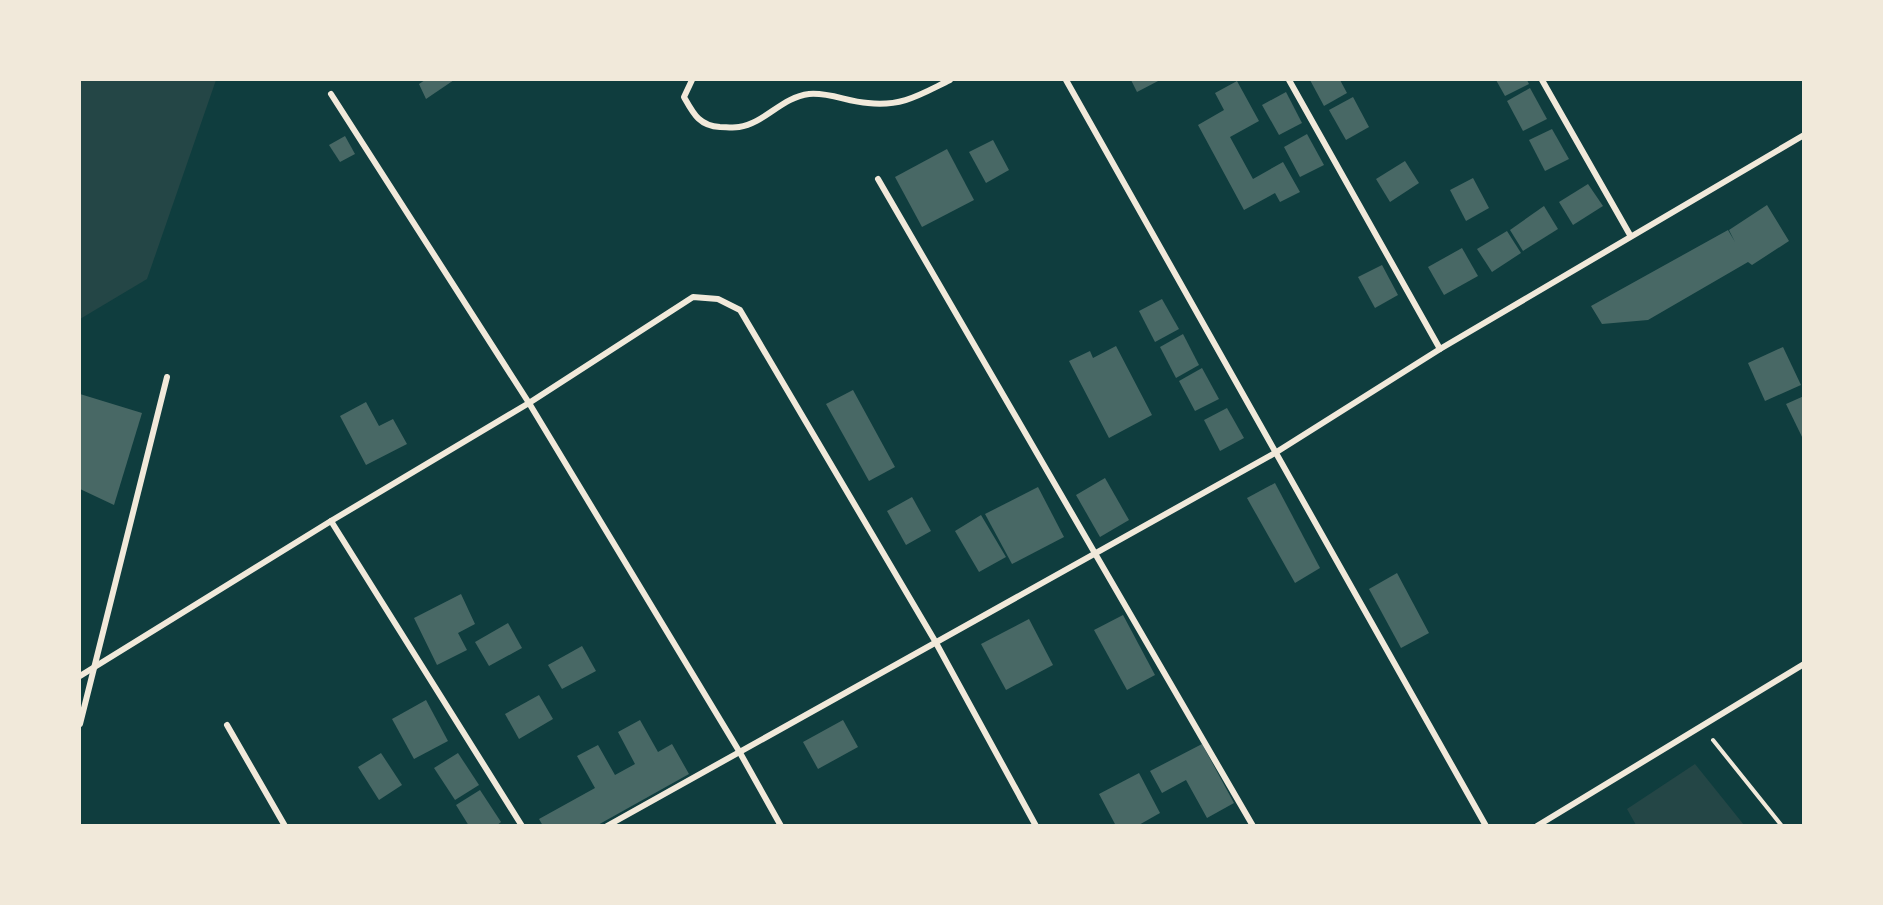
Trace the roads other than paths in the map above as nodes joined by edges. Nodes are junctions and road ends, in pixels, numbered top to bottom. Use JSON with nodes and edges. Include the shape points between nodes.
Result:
{"nodes":[{"id":1,"x":692,"y":80,"type":"edge"},
{"id":2,"x":950,"y":80,"type":"edge"},
{"id":3,"x":1066,"y":80,"type":"edge"},
{"id":4,"x":1289,"y":80,"type":"edge"},
{"id":5,"x":1542,"y":80,"type":"edge"},
{"id":6,"x":331,"y":94,"type":"dead end"},
{"id":7,"x":1803,"y":135,"type":"edge"},
{"id":8,"x":878,"y":179,"type":"dead end"},
{"id":9,"x":1630,"y":236,"type":"junction"},
{"id":10,"x":1440,"y":349,"type":"junction"},
{"id":11,"x":167,"y":377,"type":"dead end"},
{"id":12,"x":529,"y":403,"type":"junction"},
{"id":13,"x":1275,"y":453,"type":"junction"},
{"id":14,"x":331,"y":521,"type":"junction"},
{"id":15,"x":1094,"y":553,"type":"junction"},
{"id":16,"x":935,"y":642,"type":"junction"},
{"id":17,"x":1803,"y":664,"type":"edge"},
{"id":18,"x":96,"y":665,"type":"junction"},
{"id":19,"x":80,"y":676,"type":"edge"},
{"id":20,"x":80,"y":724,"type":"edge"},
{"id":21,"x":227,"y":725,"type":"dead end"},
{"id":22,"x":738,"y":751,"type":"junction"},
{"id":23,"x":285,"y":825,"type":"edge"},
{"id":24,"x":522,"y":825,"type":"edge"},
{"id":25,"x":606,"y":825,"type":"edge"},
{"id":26,"x":781,"y":825,"type":"edge"},
{"id":27,"x":1036,"y":825,"type":"edge"},
{"id":28,"x":1253,"y":825,"type":"edge"},
{"id":29,"x":1486,"y":825,"type":"edge"},
{"id":30,"x":1537,"y":825,"type":"edge"}],
"edges":[{"from":1,"to":2,"type":"street","via":[[684,97],[695,117],[714,126],[739,128],[790,99],[809,94],[868,104],[906,102]]},
{"from":3,"to":13,"type":"street"},
{"from":4,"to":10,"type":"street"},
{"from":5,"to":9,"type":"street"},
{"from":6,"to":12,"type":"street"},
{"from":7,"to":9,"type":"street"},
{"from":8,"to":15,"type":"street"},
{"from":9,"to":10,"type":"street"},
{"from":10,"to":13,"type":"street"},
{"from":11,"to":18,"type":"street"},
{"from":12,"to":14,"type":"street"},
{"from":12,"to":16,"type":"street","via":[[693,297],[718,298],[740,310]]},
{"from":12,"to":22,"type":"street"},
{"from":13,"to":15,"type":"street"},
{"from":13,"to":29,"type":"street"},
{"from":14,"to":18,"type":"street"},
{"from":14,"to":24,"type":"street"},
{"from":15,"to":16,"type":"street"},
{"from":15,"to":28,"type":"street"},
{"from":16,"to":22,"type":"street"},
{"from":16,"to":27,"type":"street"},
{"from":17,"to":30,"type":"street"},
{"from":18,"to":19,"type":"street"},
{"from":18,"to":20,"type":"street"},
{"from":21,"to":23,"type":"street"},
{"from":22,"to":25,"type":"street"},
{"from":22,"to":26,"type":"street"}]}
